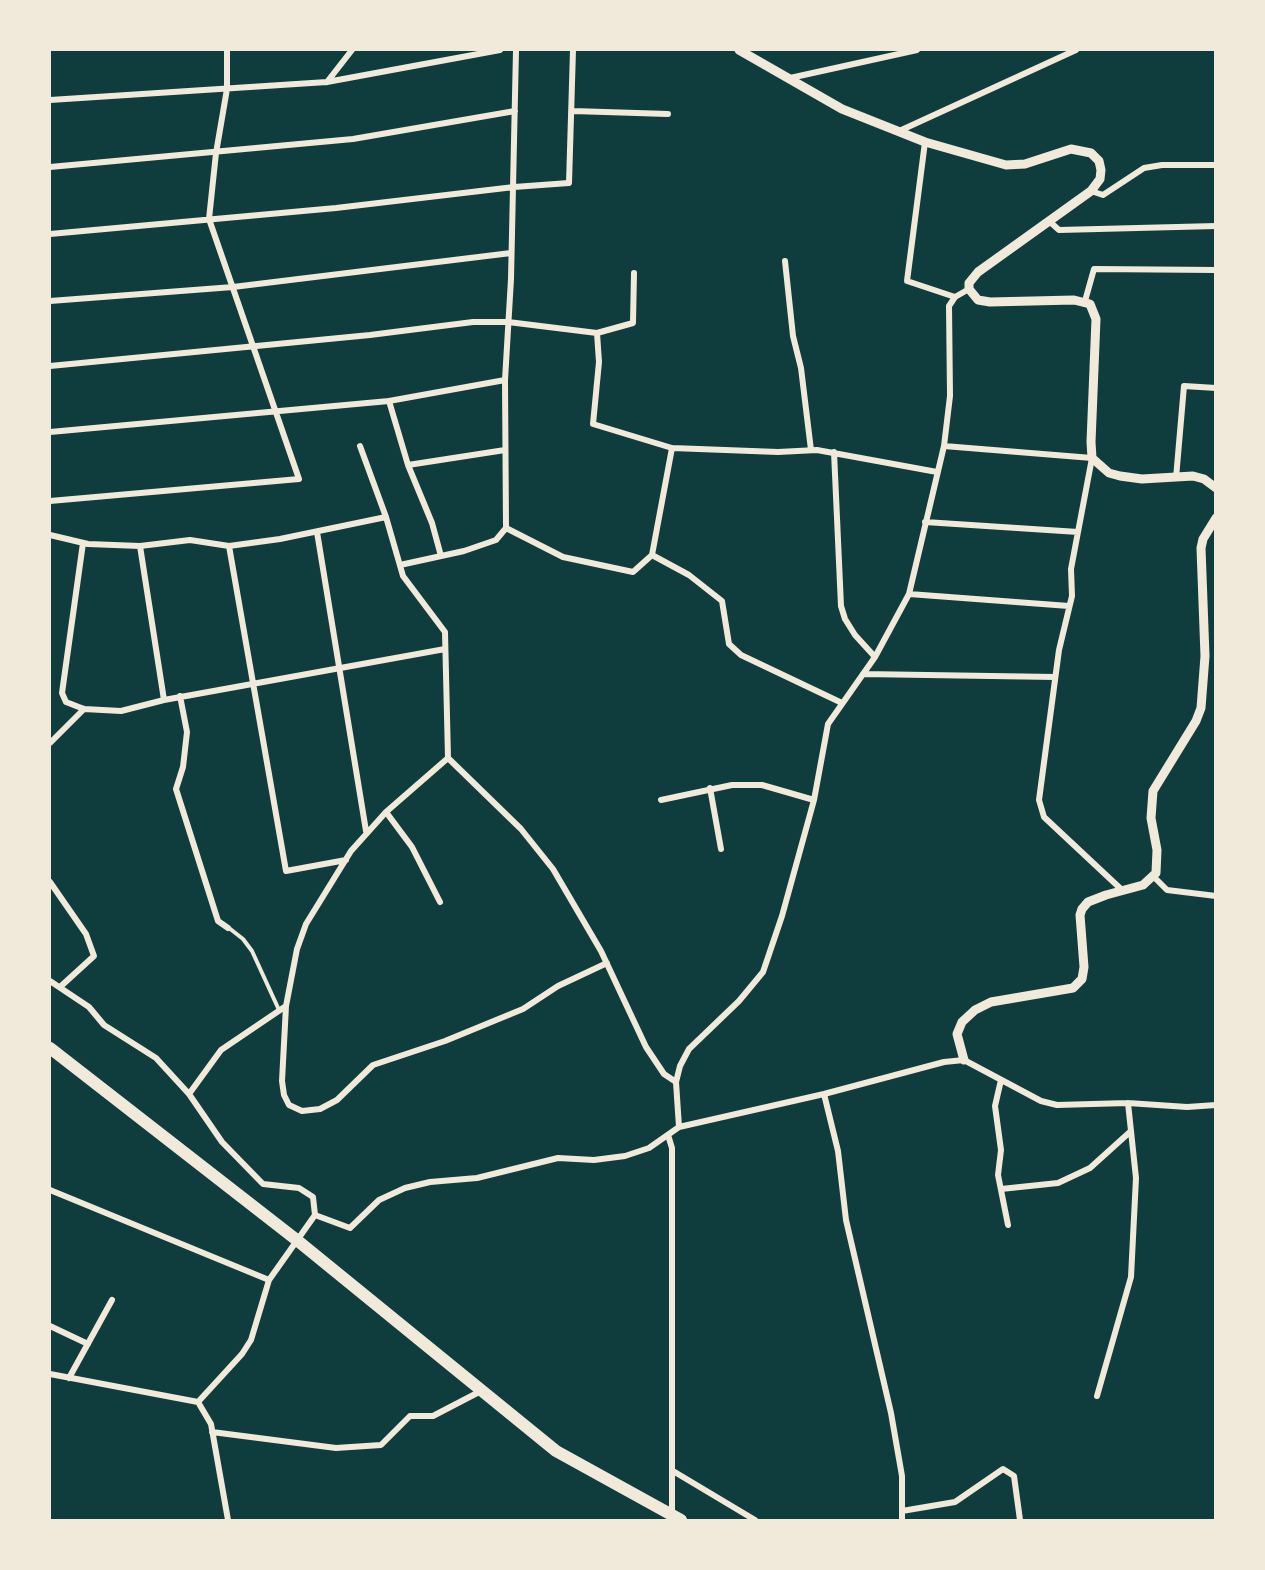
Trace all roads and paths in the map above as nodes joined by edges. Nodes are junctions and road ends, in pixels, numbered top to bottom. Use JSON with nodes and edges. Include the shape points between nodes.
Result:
{"nodes":[{"id":1,"x":227,"y":50,"type":"edge"},
{"id":2,"x":352,"y":50,"type":"edge"},
{"id":3,"x":500,"y":50,"type":"edge"},
{"id":4,"x":516,"y":50,"type":"edge"},
{"id":5,"x":573,"y":50,"type":"edge"},
{"id":6,"x":739,"y":50,"type":"edge"},
{"id":7,"x":917,"y":50,"type":"edge"},
{"id":8,"x":1077,"y":50,"type":"edge"},
{"id":9,"x":790,"y":78,"type":"junction"},
{"id":10,"x":327,"y":82,"type":"junction"},
{"id":11,"x":227,"y":89,"type":"junction"},
{"id":12,"x":50,"y":100,"type":"edge"},
{"id":13,"x":515,"y":111,"type":"junction"},
{"id":14,"x":573,"y":111,"type":"junction"},
{"id":15,"x":668,"y":114,"type":"dead end"},
{"id":16,"x":897,"y":133,"type":"junction"},
{"id":17,"x":925,"y":142,"type":"junction"},
{"id":18,"x":216,"y":153,"type":"junction"},
{"id":19,"x":1215,"y":165,"type":"edge"},
{"id":20,"x":50,"y":167,"type":"edge"},
{"id":21,"x":514,"y":187,"type":"junction"},
{"id":22,"x":1091,"y":191,"type":"junction"},
{"id":23,"x":209,"y":219,"type":"junction"},
{"id":24,"x":1048,"y":221,"type":"junction"},
{"id":25,"x":1215,"y":226,"type":"edge"},
{"id":26,"x":50,"y":234,"type":"edge"},
{"id":27,"x":511,"y":253,"type":"junction"},
{"id":28,"x":784,"y":261,"type":"dead end"},
{"id":29,"x":1215,"y":270,"type":"edge"},
{"id":30,"x":634,"y":273,"type":"dead end"},
{"id":31,"x":233,"y":287,"type":"junction"},
{"id":32,"x":969,"y":289,"type":"junction"},
{"id":33,"x":954,"y":297,"type":"junction"},
{"id":34,"x":1085,"y":301,"type":"junction"},
{"id":35,"x":50,"y":302,"type":"edge"},
{"id":36,"x":508,"y":322,"type":"junction"},
{"id":37,"x":597,"y":333,"type":"junction"},
{"id":38,"x":253,"y":346,"type":"junction"},
{"id":39,"x":50,"y":366,"type":"edge"},
{"id":40,"x":504,"y":380,"type":"junction"},
{"id":41,"x":1215,"y":388,"type":"edge"},
{"id":42,"x":389,"y":401,"type":"junction"},
{"id":43,"x":276,"y":412,"type":"junction"},
{"id":44,"x":50,"y":432,"type":"edge"},
{"id":45,"x":360,"y":446,"type":"dead end"},
{"id":46,"x":944,"y":446,"type":"junction"},
{"id":47,"x":672,"y":448,"type":"junction"},
{"id":48,"x":506,"y":450,"type":"junction"},
{"id":49,"x":811,"y":450,"type":"junction"},
{"id":50,"x":834,"y":452,"type":"junction"},
{"id":51,"x":1092,"y":458,"type":"junction"},
{"id":52,"x":408,"y":465,"type":"junction"},
{"id":53,"x":937,"y":472,"type":"junction"},
{"id":54,"x":1176,"y":478,"type":"junction"},
{"id":55,"x":1215,"y":488,"type":"edge"},
{"id":56,"x":50,"y":501,"type":"edge"},
{"id":57,"x":386,"y":517,"type":"junction"},
{"id":58,"x":1215,"y":518,"type":"edge"},
{"id":59,"x":926,"y":522,"type":"junction"},
{"id":60,"x":506,"y":528,"type":"junction"},
{"id":61,"x":317,"y":532,"type":"junction"},
{"id":62,"x":1078,"y":532,"type":"junction"},
{"id":63,"x":50,"y":535,"type":"edge"},
{"id":64,"x":83,"y":543,"type":"junction"},
{"id":65,"x":140,"y":546,"type":"junction"},
{"id":66,"x":230,"y":546,"type":"junction"},
{"id":67,"x":652,"y":555,"type":"junction"},
{"id":68,"x":441,"y":556,"type":"junction"},
{"id":69,"x":400,"y":565,"type":"junction"},
{"id":70,"x":909,"y":594,"type":"junction"},
{"id":71,"x":1069,"y":606,"type":"junction"},
{"id":72,"x":445,"y":649,"type":"junction"},
{"id":73,"x":875,"y":657,"type":"junction"},
{"id":74,"x":339,"y":667,"type":"junction"},
{"id":75,"x":863,"y":674,"type":"junction"},
{"id":76,"x":1055,"y":677,"type":"junction"},
{"id":77,"x":253,"y":683,"type":"junction"},
{"id":78,"x":180,"y":696,"type":"junction"},
{"id":79,"x":164,"y":700,"type":"junction"},
{"id":80,"x":842,"y":703,"type":"junction"},
{"id":81,"x":84,"y":710,"type":"junction"},
{"id":82,"x":50,"y":743,"type":"edge"},
{"id":83,"x":448,"y":758,"type":"junction"},
{"id":84,"x":710,"y":788,"type":"junction"},
{"id":85,"x":662,"y":800,"type":"dead end"},
{"id":86,"x":814,"y":800,"type":"junction"},
{"id":87,"x":386,"y":812,"type":"junction"},
{"id":88,"x":366,"y":831,"type":"junction"},
{"id":89,"x":721,"y":849,"type":"dead end"},
{"id":90,"x":346,"y":860,"type":"junction"},
{"id":91,"x":1154,"y":877,"type":"junction"},
{"id":92,"x":50,"y":882,"type":"edge"},
{"id":93,"x":1122,"y":890,"type":"junction"},
{"id":94,"x":1215,"y":896,"type":"edge"},
{"id":95,"x":440,"y":902,"type":"dead end"},
{"id":96,"x":228,"y":928,"type":"joint"},
{"id":97,"x":607,"y":963,"type":"junction"},
{"id":98,"x":50,"y":981,"type":"edge"},
{"id":99,"x":60,"y":987,"type":"junction"},
{"id":100,"x":286,"y":1006,"type":"junction"},
{"id":101,"x":279,"y":1010,"type":"junction"},
{"id":102,"x":50,"y":1048,"type":"edge"},
{"id":103,"x":964,"y":1060,"type":"junction"},
{"id":104,"x":1001,"y":1080,"type":"junction"},
{"id":105,"x":676,"y":1082,"type":"junction"},
{"id":106,"x":189,"y":1094,"type":"junction"},
{"id":107,"x":824,"y":1094,"type":"junction"},
{"id":108,"x":1128,"y":1103,"type":"junction"},
{"id":109,"x":1215,"y":1105,"type":"edge"},
{"id":110,"x":679,"y":1127,"type":"junction"},
{"id":111,"x":1131,"y":1131,"type":"junction"},
{"id":112,"x":668,"y":1135,"type":"junction"},
{"id":113,"x":1001,"y":1189,"type":"junction"},
{"id":114,"x":50,"y":1190,"type":"edge"},
{"id":115,"x":315,"y":1215,"type":"junction"},
{"id":116,"x":1008,"y":1225,"type":"dead end"},
{"id":117,"x":298,"y":1241,"type":"junction"},
{"id":118,"x":269,"y":1280,"type":"junction"},
{"id":119,"x":112,"y":1300,"type":"dead end"},
{"id":120,"x":50,"y":1326,"type":"edge"},
{"id":121,"x":88,"y":1344,"type":"junction"},
{"id":122,"x":50,"y":1374,"type":"edge"},
{"id":123,"x":69,"y":1378,"type":"junction"},
{"id":124,"x":483,"y":1389,"type":"junction"},
{"id":125,"x":1097,"y":1396,"type":"dead end"},
{"id":126,"x":198,"y":1402,"type":"junction"},
{"id":127,"x":212,"y":1432,"type":"junction"},
{"id":128,"x":673,"y":1471,"type":"junction"},
{"id":129,"x":902,"y":1512,"type":"junction"},
{"id":130,"x":675,"y":1518,"type":"edge"},
{"id":131,"x":228,"y":1521,"type":"edge"},
{"id":132,"x":755,"y":1521,"type":"edge"},
{"id":133,"x":902,"y":1521,"type":"edge"},
{"id":134,"x":1020,"y":1521,"type":"edge"}],
"edges":[{"from":1,"to":11,"type":"street"},
{"from":2,"to":10,"type":"street"},
{"from":3,"to":10,"type":"street"},
{"from":4,"to":13,"type":"street"},
{"from":5,"to":14,"type":"street"},
{"from":6,"to":9,"type":"street"},
{"from":7,"to":9,"type":"street"},
{"from":8,"to":16,"type":"street"},
{"from":9,"to":16,"type":"street","via":[[842,109]]},
{"from":10,"to":11,"type":"street"},
{"from":11,"to":12,"type":"street"},
{"from":11,"to":18,"type":"street"},
{"from":13,"to":18,"type":"street","via":[[353,139]]},
{"from":13,"to":21,"type":"street"},
{"from":14,"to":15,"type":"street"},
{"from":14,"to":21,"type":"street","via":[[569,183]]},
{"from":16,"to":17,"type":"street"},
{"from":17,"to":22,"type":"street","via":[[1006,165],[1082,150],[1091,153],[1101,170]]},
{"from":17,"to":33,"type":"street","via":[[907,281]]},
{"from":18,"to":20,"type":"street"},
{"from":18,"to":23,"type":"street"},
{"from":19,"to":22,"type":"street","via":[[1144,168],[1103,195]]},
{"from":21,"to":23,"type":"street"},
{"from":21,"to":27,"type":"street"},
{"from":22,"to":24,"type":"street"},
{"from":23,"to":26,"type":"street"},
{"from":23,"to":31,"type":"street"},
{"from":24,"to":25,"type":"street","via":[[1059,230]]},
{"from":24,"to":32,"type":"street","via":[[978,272]]},
{"from":27,"to":31,"type":"street"},
{"from":27,"to":36,"type":"street"},
{"from":28,"to":49,"type":"street"},
{"from":29,"to":34,"type":"street","via":[[1094,268]]},
{"from":30,"to":37,"type":"street","via":[[633,323]]},
{"from":31,"to":35,"type":"street"},
{"from":31,"to":38,"type":"street"},
{"from":32,"to":33,"type":"street"},
{"from":32,"to":34,"type":"street","via":[[978,300],[990,302]]},
{"from":33,"to":46,"type":"street","via":[[949,306],[950,396]]},
{"from":34,"to":51,"type":"street","via":[[1096,319]]},
{"from":36,"to":37,"type":"street"},
{"from":36,"to":38,"type":"street","via":[[473,322]]},
{"from":36,"to":40,"type":"street"},
{"from":37,"to":47,"type":"street","via":[[599,362],[593,424]]},
{"from":38,"to":39,"type":"street"},
{"from":38,"to":43,"type":"street"},
{"from":40,"to":42,"type":"street"},
{"from":40,"to":48,"type":"street"},
{"from":41,"to":54,"type":"street","via":[[1185,386]]},
{"from":42,"to":43,"type":"street"},
{"from":42,"to":52,"type":"street"},
{"from":43,"to":44,"type":"street"},
{"from":43,"to":56,"type":"street","via":[[299,479]]},
{"from":45,"to":57,"type":"street"},
{"from":46,"to":51,"type":"street"},
{"from":46,"to":53,"type":"street"},
{"from":47,"to":49,"type":"street"},
{"from":47,"to":67,"type":"street"},
{"from":48,"to":52,"type":"street"},
{"from":48,"to":60,"type":"street"},
{"from":49,"to":50,"type":"street"},
{"from":50,"to":53,"type":"street"},
{"from":50,"to":73,"type":"street","via":[[841,606],[855,635]]},
{"from":51,"to":54,"type":"street","via":[[1109,473],[1120,476]]},
{"from":51,"to":62,"type":"street"},
{"from":52,"to":68,"type":"street"},
{"from":53,"to":59,"type":"street"},
{"from":54,"to":55,"type":"street","via":[[1193,476]]},
{"from":57,"to":61,"type":"street"},
{"from":57,"to":69,"type":"street"},
{"from":58,"to":91,"type":"street","via":[[1201,548],[1203,694],[1196,721],[1153,791],[1151,818],[1158,867]]},
{"from":59,"to":62,"type":"street"},
{"from":59,"to":70,"type":"street"},
{"from":60,"to":67,"type":"street","via":[[562,556],[633,572]]},
{"from":60,"to":68,"type":"street","via":[[496,540]]},
{"from":61,"to":66,"type":"street"},
{"from":61,"to":74,"type":"street"},
{"from":62,"to":71,"type":"street"},
{"from":63,"to":64,"type":"street"},
{"from":64,"to":65,"type":"street"},
{"from":64,"to":81,"type":"street","via":[[62,693],[66,702]]},
{"from":65,"to":66,"type":"street","via":[[190,540]]},
{"from":65,"to":79,"type":"street"},
{"from":66,"to":77,"type":"street"},
{"from":67,"to":80,"type":"street","via":[[689,575],[722,601],[729,644],[741,655]]},
{"from":68,"to":69,"type":"street"},
{"from":69,"to":72,"type":"street","via":[[403,576],[445,632]]},
{"from":70,"to":71,"type":"street"},
{"from":70,"to":73,"type":"street"},
{"from":71,"to":76,"type":"street"},
{"from":72,"to":74,"type":"street"},
{"from":72,"to":83,"type":"street"},
{"from":73,"to":75,"type":"street"},
{"from":74,"to":77,"type":"street"},
{"from":74,"to":88,"type":"street"},
{"from":75,"to":76,"type":"street"},
{"from":75,"to":80,"type":"street"},
{"from":76,"to":93,"type":"street","via":[[1041,809],[1044,817]]},
{"from":77,"to":78,"type":"street"},
{"from":77,"to":90,"type":"street","via":[[286,871]]},
{"from":78,"to":79,"type":"street"},
{"from":78,"to":96,"type":"street","via":[[187,732],[176,789],[218,921]]},
{"from":79,"to":81,"type":"street","via":[[121,711]]},
{"from":80,"to":86,"type":"street","via":[[828,724]]},
{"from":81,"to":82,"type":"street"},
{"from":83,"to":87,"type":"street"},
{"from":83,"to":97,"type":"street","via":[[521,829],[553,869]]},
{"from":84,"to":85,"type":"street"},
{"from":84,"to":86,"type":"street","via":[[762,785]]},
{"from":84,"to":89,"type":"street"},
{"from":86,"to":105,"type":"street","via":[[763,972],[689,1049]]},
{"from":87,"to":88,"type":"street"},
{"from":87,"to":95,"type":"street","via":[[412,847]]},
{"from":88,"to":90,"type":"street"},
{"from":90,"to":100,"type":"street","via":[[306,924]]},
{"from":91,"to":93,"type":"street","via":[[1143,885]]},
{"from":91,"to":94,"type":"street","via":[[1167,890]]},
{"from":92,"to":99,"type":"street","via":[[86,933],[94,956]]},
{"from":93,"to":103,"type":"street","via":[[1088,902],[1082,909],[1082,980],[1073,988],[1017,996],[975,1010],[962,1022],[957,1034]]},
{"from":96,"to":101,"type":"lane","via":[[252,951]]},
{"from":97,"to":100,"type":"street","via":[[558,986],[523,1009],[373,1065],[337,1100],[320,1109],[302,1111],[290,1105],[284,1095]]},
{"from":97,"to":105,"type":"street","via":[[646,1047],[664,1074]]},
{"from":98,"to":99,"type":"street"},
{"from":99,"to":106,"type":"street","via":[[89,1007],[104,1025],[156,1058]]},
{"from":100,"to":101,"type":"street"},
{"from":101,"to":106,"type":"street","via":[[220,1050]]},
{"from":102,"to":117,"type":"main road"},
{"from":103,"to":104,"type":"street"},
{"from":103,"to":107,"type":"street"},
{"from":104,"to":108,"type":"street","via":[[1057,1105]]},
{"from":104,"to":113,"type":"street","via":[[995,1106]]},
{"from":105,"to":110,"type":"street"},
{"from":106,"to":115,"type":"street","via":[[222,1142],[263,1184],[299,1188],[313,1197]]},
{"from":107,"to":110,"type":"street"},
{"from":107,"to":129,"type":"street","via":[[838,1151],[846,1220],[891,1413],[902,1476]]},
{"from":108,"to":109,"type":"street"},
{"from":108,"to":111,"type":"street"},
{"from":110,"to":112,"type":"street"},
{"from":111,"to":113,"type":"street","via":[[1090,1168],[1058,1183]]},
{"from":111,"to":125,"type":"street","via":[[1136,1178],[1131,1277]]},
{"from":112,"to":115,"type":"street","via":[[649,1149],[625,1156],[594,1160],[558,1158],[477,1178],[405,1188],[378,1200],[350,1228]]},
{"from":112,"to":128,"type":"street","via":[[672,1160]]},
{"from":113,"to":116,"type":"street"},
{"from":114,"to":118,"type":"street"},
{"from":115,"to":117,"type":"street"},
{"from":117,"to":118,"type":"street"},
{"from":117,"to":124,"type":"main road"},
{"from":118,"to":126,"type":"street","via":[[251,1340]]},
{"from":119,"to":121,"type":"street"},
{"from":120,"to":121,"type":"street"},
{"from":121,"to":123,"type":"street"},
{"from":122,"to":123,"type":"street"},
{"from":123,"to":126,"type":"street"},
{"from":124,"to":127,"type":"street","via":[[433,1416],[410,1416],[381,1445],[336,1448]]},
{"from":124,"to":130,"type":"main road","via":[[556,1451]]},
{"from":126,"to":127,"type":"street"},
{"from":127,"to":131,"type":"street"},
{"from":128,"to":130,"type":"street"},
{"from":128,"to":132,"type":"street"},
{"from":129,"to":133,"type":"street"},
{"from":129,"to":134,"type":"street","via":[[956,1502],[1003,1469],[1014,1476]]}]}
